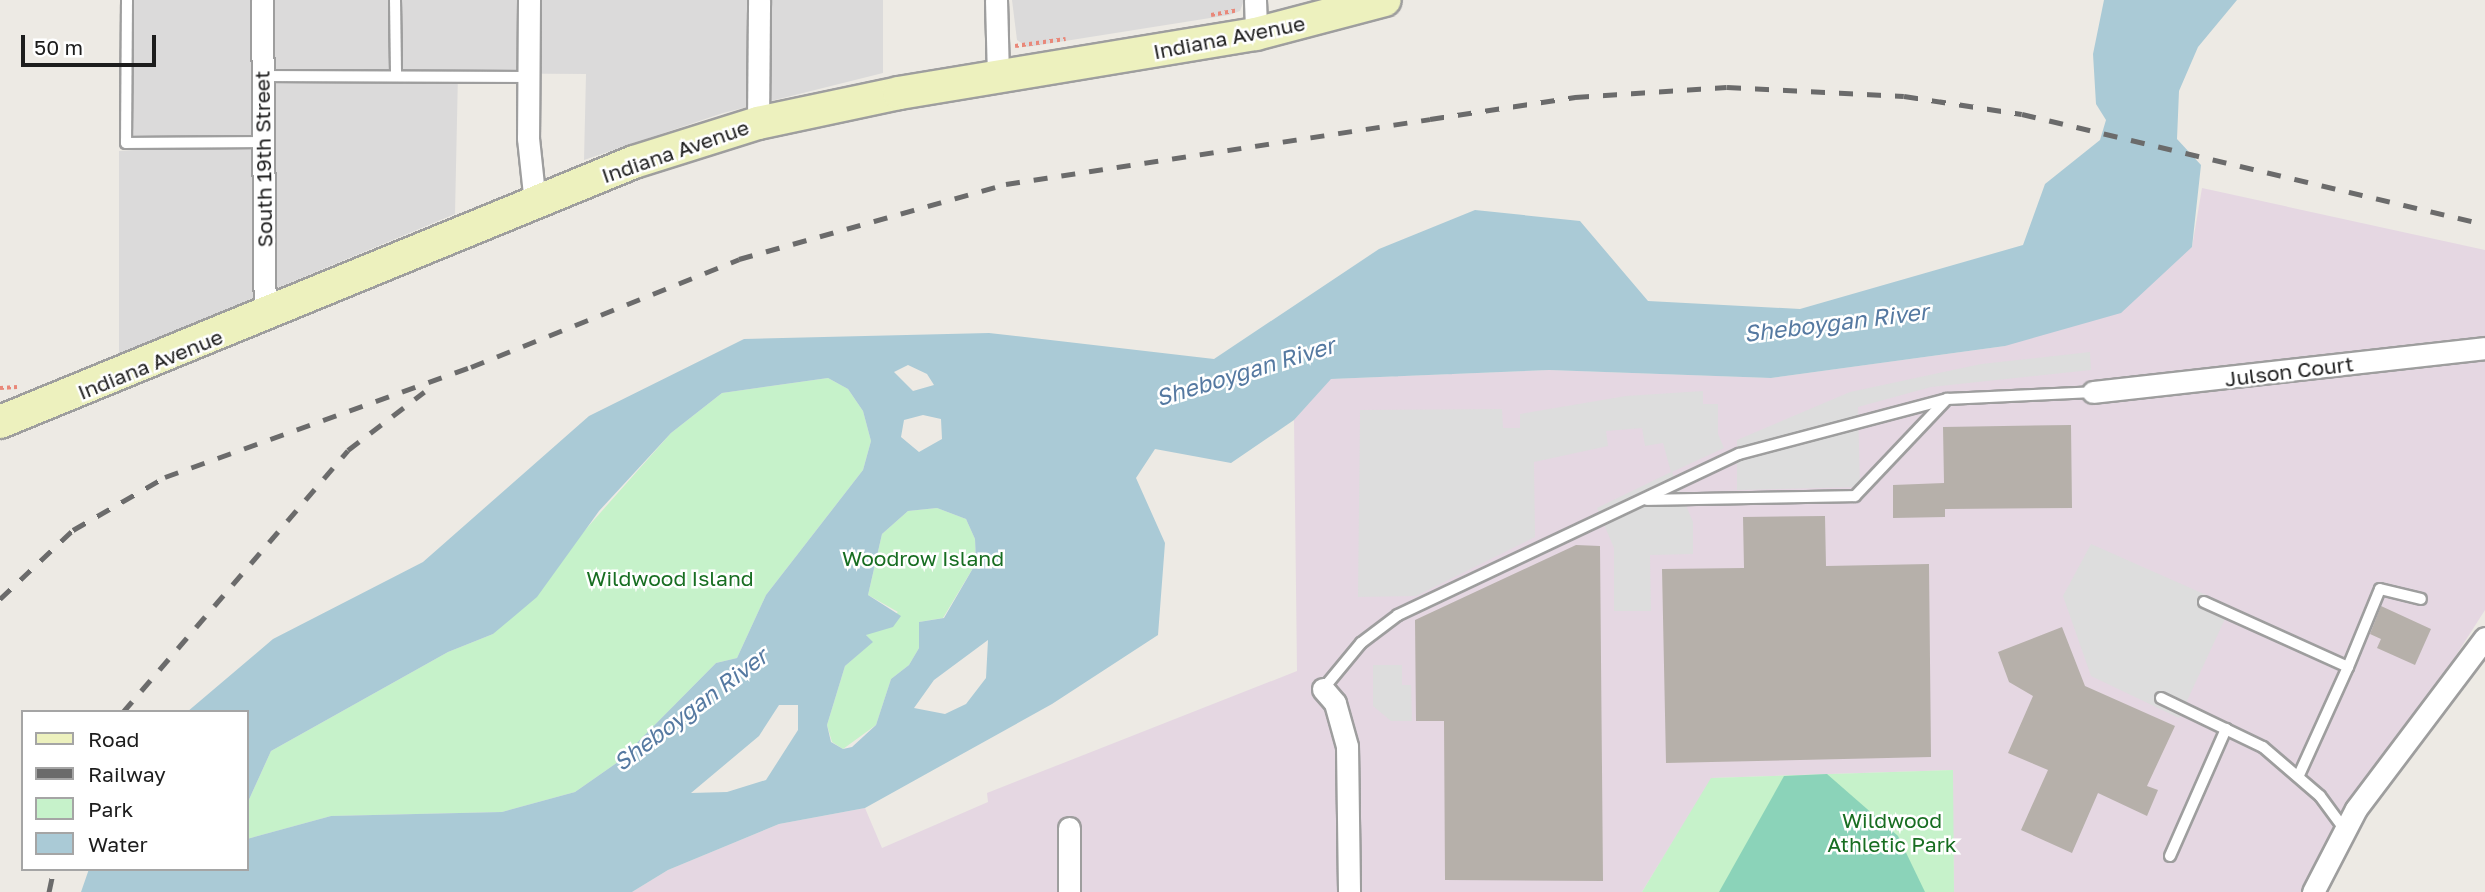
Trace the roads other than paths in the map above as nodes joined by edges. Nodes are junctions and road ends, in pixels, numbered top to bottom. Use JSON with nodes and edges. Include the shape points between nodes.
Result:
{"nodes":[{"id":1,"x":127,"y":0,"type":"edge"},
{"id":2,"x":262,"y":0,"type":"edge"},
{"id":3,"x":395,"y":0,"type":"edge"},
{"id":4,"x":529,"y":0,"type":"edge"},
{"id":5,"x":759,"y":0,"type":"edge"},
{"id":6,"x":996,"y":0,"type":"edge"},
{"id":7,"x":1385,"y":0,"type":"edge"},
{"id":8,"x":1255,"y":14,"type":"edge"},
{"id":9,"x":997,"y":63,"type":"junction"},
{"id":10,"x":262,"y":76,"type":"junction"},
{"id":11,"x":396,"y":76,"type":"junction"},
{"id":12,"x":528,"y":77,"type":"junction"},
{"id":13,"x":758,"y":123,"type":"junction"},
{"id":14,"x":262,"y":142,"type":"junction"},
{"id":15,"x":536,"y":203,"type":"junction"},
{"id":16,"x":265,"y":317,"type":"junction"},
{"id":17,"x":2485,"y":348,"type":"edge"},
{"id":18,"x":2093,"y":392,"type":"joint"},
{"id":19,"x":1947,"y":399,"type":"junction"},
{"id":20,"x":0,"y":422,"type":"edge"},
{"id":21,"x":1641,"y":500,"type":"junction"},
{"id":22,"x":2421,"y":599,"type":"dead end"},
{"id":23,"x":2204,"y":602,"type":"dead end"},
{"id":24,"x":2485,"y":638,"type":"edge"},
{"id":25,"x":2348,"y":667,"type":"junction"},
{"id":26,"x":1323,"y":689,"type":"joint"},
{"id":27,"x":2161,"y":698,"type":"dead end"},
{"id":28,"x":2227,"y":729,"type":"junction"},
{"id":29,"x":2299,"y":775,"type":"junction"},
{"id":30,"x":1069,"y":828,"type":"dead end"},
{"id":31,"x":2345,"y":830,"type":"junction"},
{"id":32,"x":2170,"y":856,"type":"dead end"},
{"id":33,"x":1069,"y":892,"type":"edge"},
{"id":34,"x":1349,"y":892,"type":"edge"},
{"id":35,"x":2313,"y":892,"type":"edge"}],
"edges":[{"from":1,"to":14,"type":"lane","via":[[126,143]]},
{"from":2,"to":10,"type":"street","name":"South 19th Street"},
{"from":3,"to":11,"type":"lane"},
{"from":4,"to":12,"type":"street"},
{"from":5,"to":13,"type":"street"},
{"from":6,"to":9,"type":"street"},
{"from":7,"to":8,"type":"main road","name":"Indiana Avenue"},
{"from":8,"to":9,"type":"main road","name":"Indiana Avenue"},
{"from":9,"to":13,"type":"main road","name":"Indiana Avenue"},
{"from":10,"to":11,"type":"lane"},
{"from":10,"to":14,"type":"street","name":"South 19th Street"},
{"from":11,"to":12,"type":"lane"},
{"from":12,"to":15,"type":"street"},
{"from":13,"to":15,"type":"main road","name":"Indiana Avenue","via":[[634,162]]},
{"from":14,"to":16,"type":"street","name":"South 19th Street"},
{"from":15,"to":16,"type":"main road","name":"Indiana Avenue"},
{"from":16,"to":20,"type":"main road","name":"Indiana Avenue"},
{"from":17,"to":18,"type":"street","name":"Julson Court"},
{"from":18,"to":19,"type":"lane"},
{"from":19,"to":21,"type":"lane","via":[[1739,454]]},
{"from":19,"to":21,"type":"lane","via":[[1855,496]]},
{"from":21,"to":26,"type":"lane","via":[[1398,615],[1361,643]]},
{"from":22,"to":25,"type":"lane","via":[[2380,589]]},
{"from":23,"to":25,"type":"lane"},
{"from":24,"to":31,"type":"street"},
{"from":25,"to":29,"type":"lane"},
{"from":26,"to":34,"type":"street","via":[[1335,703],[1347,746]]},
{"from":27,"to":28,"type":"lane"},
{"from":28,"to":29,"type":"lane","via":[[2263,747]]},
{"from":28,"to":32,"type":"lane"},
{"from":29,"to":31,"type":"lane"},
{"from":30,"to":33,"type":"street"},
{"from":31,"to":35,"type":"street"}]}
